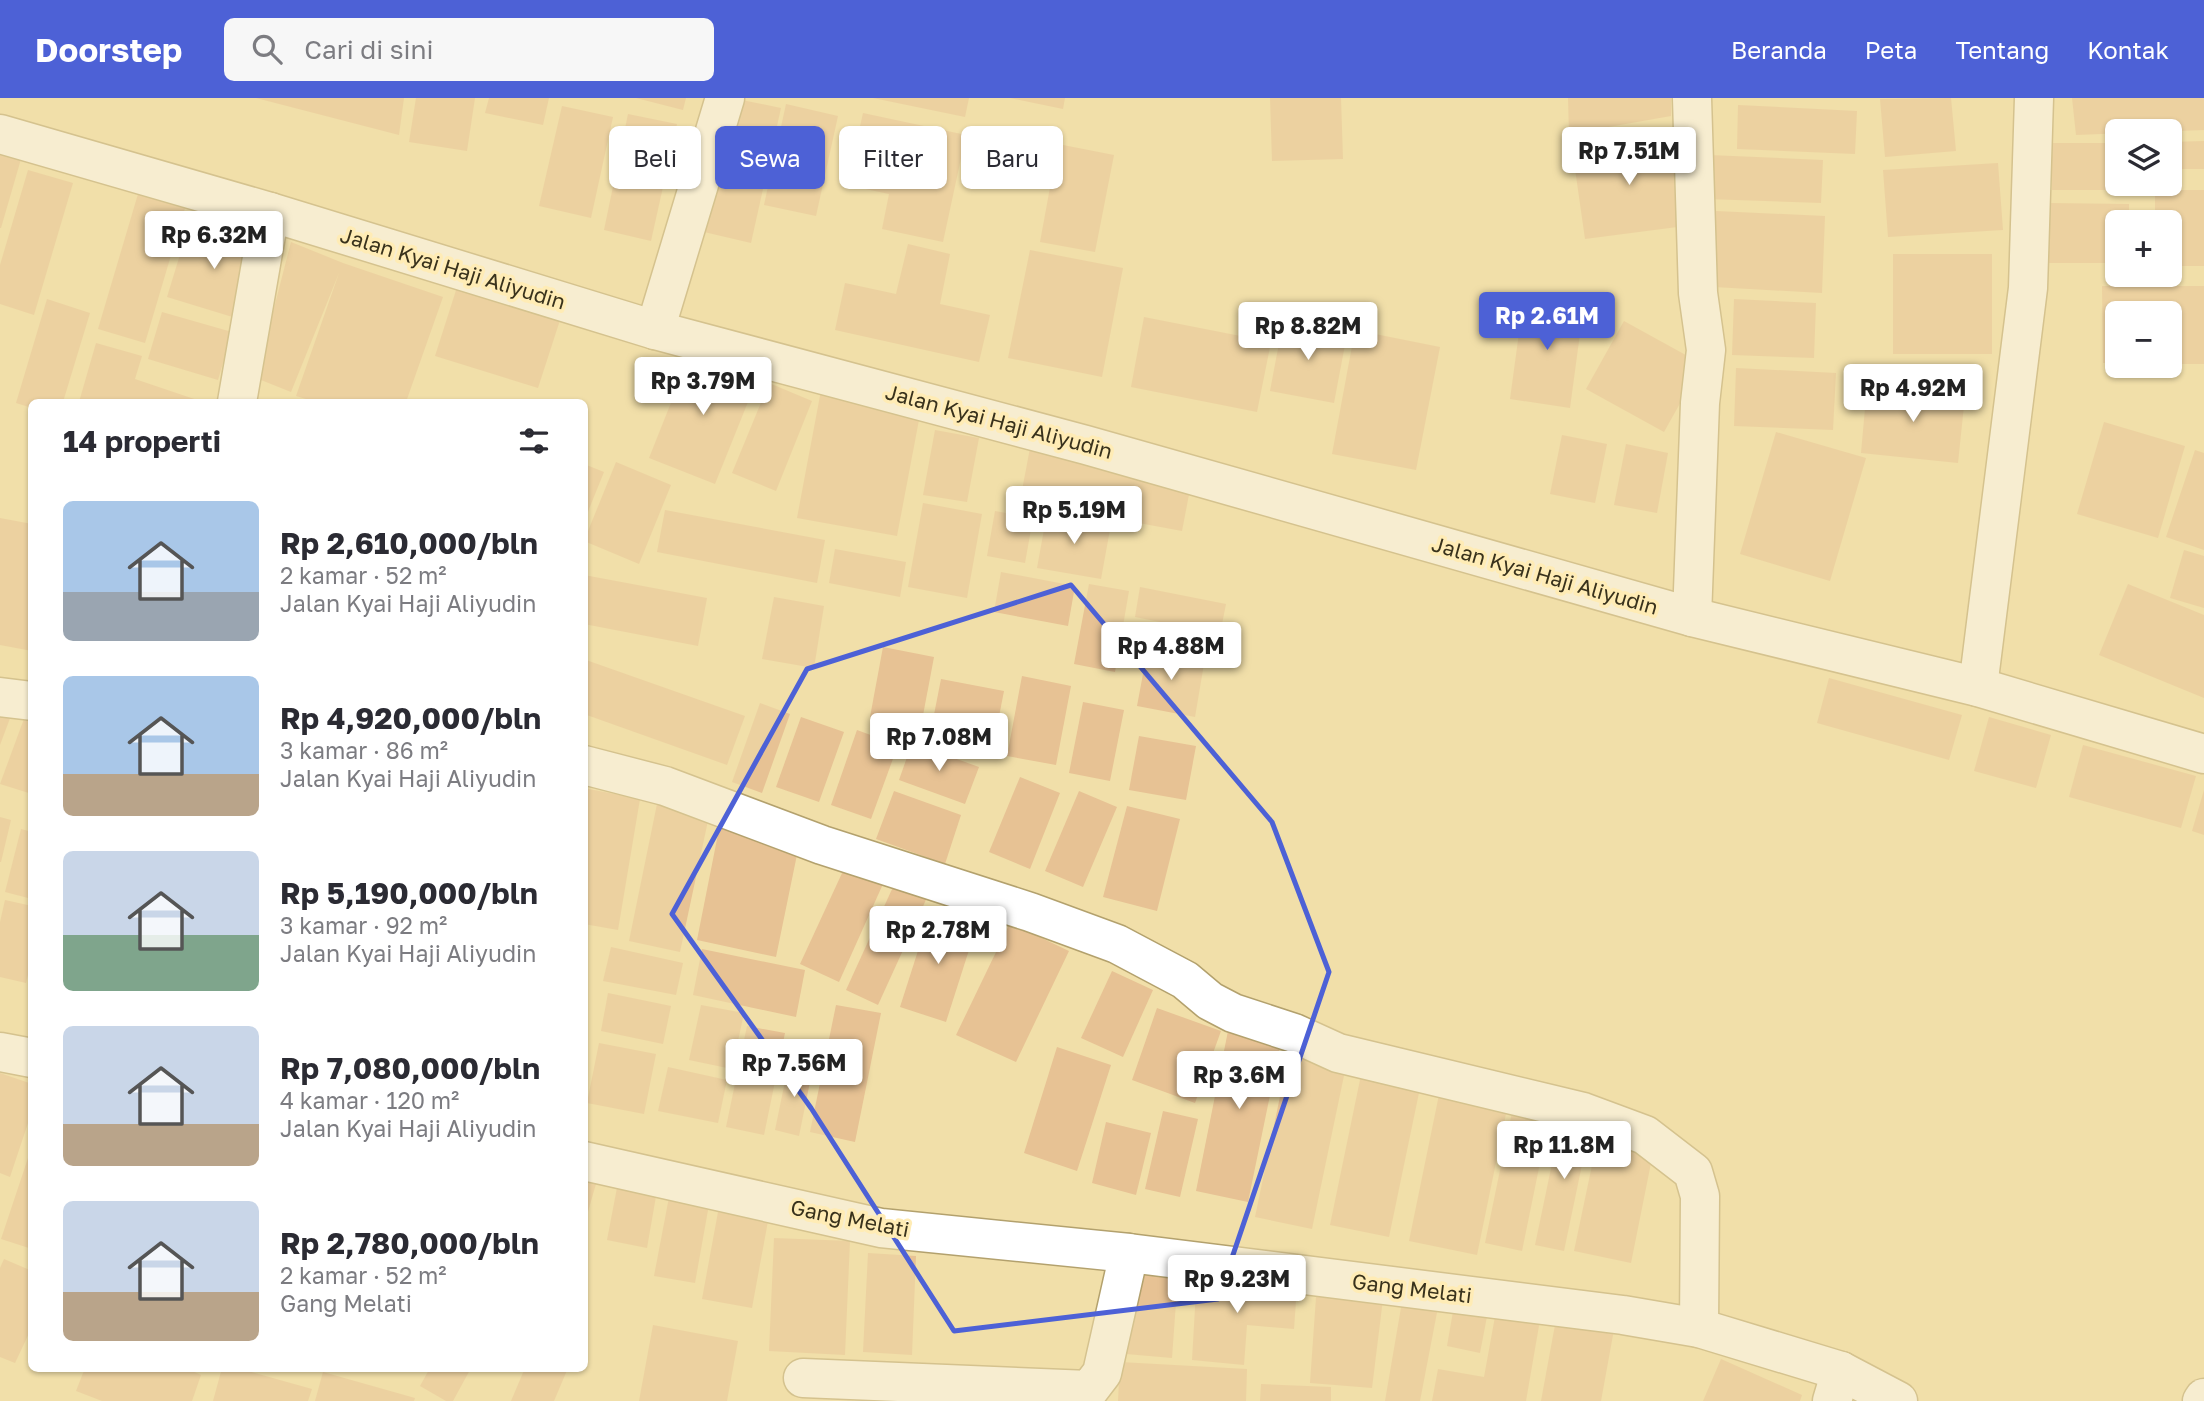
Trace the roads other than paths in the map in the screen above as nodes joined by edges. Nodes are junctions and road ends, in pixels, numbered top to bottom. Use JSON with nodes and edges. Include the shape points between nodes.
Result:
{"nodes":[{"id":1,"x":725,"y":98,"type":"edge"},
{"id":2,"x":1692,"y":98,"type":"edge"},
{"id":3,"x":2034,"y":98,"type":"edge"},
{"id":4,"x":0,"y":134,"type":"edge"},
{"id":5,"x":270,"y":212,"type":"junction"},
{"id":6,"x":655,"y":330,"type":"junction"},
{"id":7,"x":238,"y":399,"type":"edge"},
{"id":8,"x":1692,"y":617,"type":"junction"},
{"id":9,"x":1978,"y":687,"type":"junction"},
{"id":10,"x":0,"y":697,"type":"edge"},
{"id":11,"x":28,"y":700,"type":"edge"},
{"id":12,"x":2204,"y":754,"type":"edge"},
{"id":13,"x":588,"y":766,"type":"edge"},
{"id":14,"x":0,"y":1052,"type":"edge"},
{"id":15,"x":28,"y":1057,"type":"edge"},
{"id":16,"x":588,"y":1162,"type":"edge"},
{"id":17,"x":1129,"y":1253,"type":"junction"},
{"id":18,"x":1699,"y":1328,"type":"junction"},
{"id":19,"x":803,"y":1378,"type":"dead end"},
{"id":20,"x":1837,"y":1386,"type":"edge"},
{"id":21,"x":1898,"y":1401,"type":"edge"}],
"edges":[{"from":1,"to":6,"type":"street"},
{"from":2,"to":8,"type":"street","via":[[1699,293],[1706,349]]},
{"from":3,"to":9,"type":"street","via":[[2028,288]]},
{"from":4,"to":5,"type":"street","name":"Jalan Kyai Haji Aliyudin"},
{"from":5,"to":6,"type":"street","name":"Jalan Kyai Haji Aliyudin"},
{"from":5,"to":7,"type":"street"},
{"from":6,"to":8,"type":"street","name":"Jalan Kyai Haji Aliyudin","via":[[1060,438]]},
{"from":8,"to":9,"type":"street","name":"Jalan Kyai Haji Aliyudin"},
{"from":9,"to":12,"type":"street","name":"Jalan Kyai Haji Aliyudin"},
{"from":10,"to":11,"type":"street"},
{"from":13,"to":18,"type":"street","via":[[665,786],[822,845],[1117,944],[1185,980],[1233,1013],[1338,1053],[1583,1112],[1645,1135],[1693,1172],[1700,1196]]},
{"from":14,"to":15,"type":"street"},
{"from":16,"to":17,"type":"street","name":"Gang Melati","via":[[881,1228]]},
{"from":17,"to":18,"type":"street","name":"Gang Melati"},
{"from":17,"to":19,"type":"street","via":[[1102,1373],[1089,1390]]},
{"from":18,"to":20,"type":"street","name":"Gang Melati"},
{"from":20,"to":21,"type":"street","name":"Gang Melati"}]}
